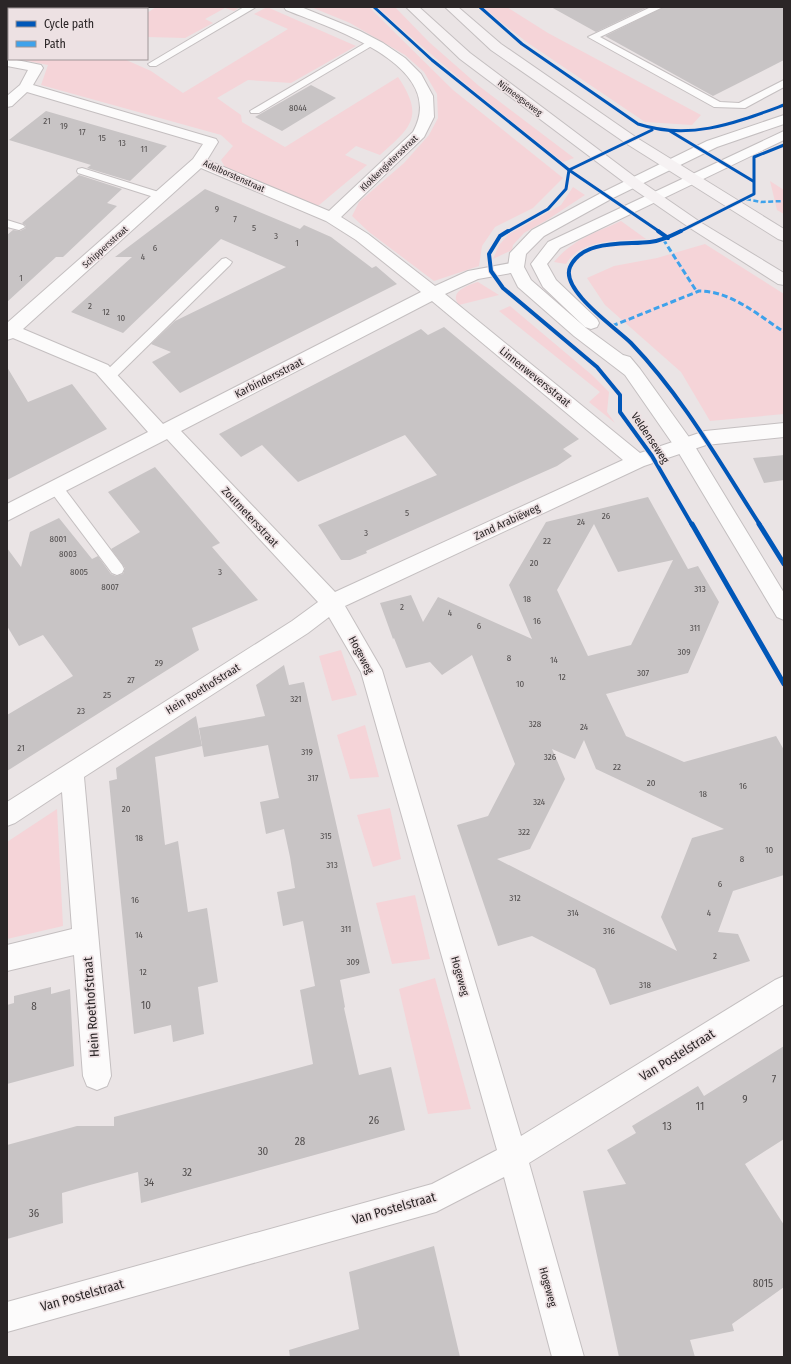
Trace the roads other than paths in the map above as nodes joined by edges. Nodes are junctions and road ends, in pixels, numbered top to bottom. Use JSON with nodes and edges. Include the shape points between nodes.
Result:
{"nodes":[{"id":1,"x":251,"y":7,"type":"edge"},
{"id":2,"x":290,"y":7,"type":"edge"},
{"id":3,"x":412,"y":7,"type":"edge"},
{"id":4,"x":451,"y":7,"type":"edge"},
{"id":5,"x":658,"y":7,"type":"edge"},
{"id":6,"x":372,"y":42,"type":"junction"},
{"id":7,"x":7,"y":62,"type":"edge"},
{"id":8,"x":153,"y":64,"type":"dead end"},
{"id":9,"x":784,"y":83,"type":"edge"},
{"id":10,"x":25,"y":87,"type":"junction"},
{"id":11,"x":7,"y":102,"type":"edge"},
{"id":12,"x":254,"y":111,"type":"dead end"},
{"id":13,"x":784,"y":118,"type":"edge"},
{"id":14,"x":784,"y":135,"type":"edge"},
{"id":15,"x":199,"y":162,"type":"junction"},
{"id":16,"x":669,"y":165,"type":"junction"},
{"id":17,"x":82,"y":171,"type":"dead end"},
{"id":18,"x":691,"y":179,"type":"junction"},
{"id":19,"x":634,"y":183,"type":"junction"},
{"id":20,"x":161,"y":196,"type":"junction"},
{"id":21,"x":653,"y":197,"type":"junction"},
{"id":22,"x":331,"y":218,"type":"junction"},
{"id":23,"x":7,"y":222,"type":"edge"},
{"id":24,"x":19,"y":227,"type":"dead end"},
{"id":25,"x":784,"y":236,"type":"edge"},
{"id":26,"x":226,"y":262,"type":"dead end"},
{"id":27,"x":539,"y":264,"type":"junction"},
{"id":28,"x":516,"y":267,"type":"junction"},
{"id":29,"x":784,"y":280,"type":"edge"},
{"id":30,"x":433,"y":293,"type":"junction"},
{"id":31,"x":8,"y":332,"type":"edge"},
{"id":32,"x":634,"y":373,"type":"junction"},
{"id":33,"x":109,"y":376,"type":"junction"},
{"id":34,"x":784,"y":430,"type":"edge"},
{"id":35,"x":165,"y":432,"type":"junction"},
{"id":36,"x":684,"y":445,"type":"junction"},
{"id":37,"x":637,"y":461,"type":"junction"},
{"id":38,"x":56,"y":488,"type":"junction"},
{"id":39,"x":7,"y":513,"type":"edge"},
{"id":40,"x":117,"y":569,"type":"dead end"},
{"id":41,"x":332,"y":603,"type":"junction"},
{"id":42,"x":784,"y":611,"type":"edge"},
{"id":43,"x":72,"y":772,"type":"junction"},
{"id":44,"x":7,"y":815,"type":"edge"},
{"id":45,"x":86,"y":939,"type":"junction"},
{"id":46,"x":7,"y":958,"type":"edge"},
{"id":47,"x":784,"y":989,"type":"edge"},
{"id":48,"x":97,"y":1076,"type":"dead end"},
{"id":49,"x":512,"y":1157,"type":"junction"},
{"id":50,"x":7,"y":1317,"type":"edge"},
{"id":51,"x":568,"y":1357,"type":"edge"}],
"edges":[{"from":1,"to":8,"type":"lane"},
{"from":2,"to":6,"type":"street","name":"Klokkengietersstraat"},
{"from":3,"to":19,"type":"main road","name":"Nijmeegseweg","via":[[465,56]]},
{"from":4,"to":16,"type":"main road","via":[[496,48]]},
{"from":5,"to":9,"type":"lane","via":[[593,37],[718,105],[741,106]]},
{"from":6,"to":12,"type":"lane"},
{"from":6,"to":22,"type":"street","name":"Klokkengietersstraat","via":[[403,62],[418,78],[427,97],[427,118],[419,134],[407,147]]},
{"from":7,"to":10,"type":"street","via":[[36,68]]},
{"from":10,"to":11,"type":"street"},
{"from":10,"to":15,"type":"street","name":"Adelborstenstraat","via":[[212,142]]},
{"from":13,"to":16,"type":"street","via":[[712,144]]},
{"from":14,"to":18,"type":"street"},
{"from":15,"to":20,"type":"street","name":"Schippersstraat"},
{"from":15,"to":22,"type":"street","name":"Adelborstenstraat"},
{"from":16,"to":18,"type":"main road"},
{"from":16,"to":19,"type":"street"},
{"from":17,"to":20,"type":"lane"},
{"from":18,"to":21,"type":"street"},
{"from":18,"to":25,"type":"main road"},
{"from":19,"to":21,"type":"main road","name":"Nijmeegseweg"},
{"from":19,"to":28,"type":"street","via":[[538,233],[518,253]]},
{"from":20,"to":31,"type":"street","name":"Schippersstraat"},
{"from":21,"to":27,"type":"street","via":[[554,245]]},
{"from":21,"to":29,"type":"main road","name":"Nijmeegseweg"},
{"from":22,"to":30,"type":"street","name":"Adelborstenstraat","via":[[362,238]]},
{"from":23,"to":24,"type":"lane"},
{"from":26,"to":33,"type":"lane"},
{"from":27,"to":28,"type":"street","name":"Karbindersstraat"},
{"from":27,"to":32,"type":"street","via":[[549,283],[594,326]]},
{"from":28,"to":30,"type":"street","name":"Karbindersstraat","via":[[474,275]]},
{"from":28,"to":32,"type":"street","via":[[524,283],[580,332]]},
{"from":30,"to":35,"type":"street","name":"Karbindersstraat"},
{"from":30,"to":37,"type":"street","name":"Linnenweversstraat"},
{"from":31,"to":33,"type":"street","name":"Zoutmetersstraat","via":[[101,369]]},
{"from":32,"to":36,"type":"street"},
{"from":33,"to":35,"type":"street","name":"Zoutmetersstraat"},
{"from":34,"to":36,"type":"street","name":"Zand Arabiëweg","via":[[705,438]]},
{"from":35,"to":38,"type":"street","name":"Karbindersstraat"},
{"from":35,"to":41,"type":"street","name":"Zoutmetersstraat"},
{"from":36,"to":37,"type":"street","name":"Zand Arabiëweg"},
{"from":36,"to":42,"type":"street"},
{"from":37,"to":41,"type":"street","name":"Zand Arabiëweg"},
{"from":38,"to":39,"type":"street","name":"Karbindersstraat"},
{"from":38,"to":40,"type":"lane"},
{"from":41,"to":43,"type":"street","name":"Hein Roethofstraat","via":[[300,628]]},
{"from":41,"to":49,"type":"street","name":"Hogeweg","via":[[371,670]]},
{"from":43,"to":44,"type":"street","name":"Hein Roethofstraat"},
{"from":43,"to":45,"type":"street","name":"Hein Roethofstraat"},
{"from":45,"to":46,"type":"street"},
{"from":45,"to":48,"type":"street","name":"Hein Roethofstraat"},
{"from":47,"to":49,"type":"street","name":"Van Postelstraat"},
{"from":49,"to":50,"type":"street","name":"Van Postelstraat","via":[[436,1197]]},
{"from":49,"to":51,"type":"street","name":"Hogeweg"}]}
